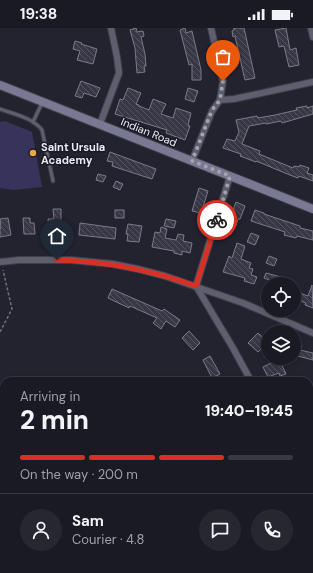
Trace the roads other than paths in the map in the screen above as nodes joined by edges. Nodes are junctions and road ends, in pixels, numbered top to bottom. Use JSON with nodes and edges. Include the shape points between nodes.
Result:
{"nodes":[{"id":1,"x":111,"y":28,"type":"edge"},
{"id":2,"x":211,"y":28,"type":"edge"},
{"id":3,"x":311,"y":28,"type":"edge"},
{"id":4,"x":313,"y":37,"type":"edge"},
{"id":5,"x":313,"y":82,"type":"edge"},
{"id":6,"x":0,"y":84,"type":"edge"},
{"id":7,"x":220,"y":100,"type":"junction"},
{"id":8,"x":43,"y":102,"type":"junction"},
{"id":9,"x":0,"y":109,"type":"edge"},
{"id":10,"x":33,"y":122,"type":"junction"},
{"id":11,"x":100,"y":124,"type":"junction"},
{"id":12,"x":192,"y":161,"type":"junction"},
{"id":13,"x":230,"y":176,"type":"junction"},
{"id":14,"x":53,"y":181,"type":"dead end"},
{"id":15,"x":313,"y":209,"type":"edge"},
{"id":16,"x":0,"y":262,"type":"edge"},
{"id":17,"x":196,"y":286,"type":"junction"},
{"id":18,"x":313,"y":333,"type":"edge"},
{"id":19,"x":249,"y":377,"type":"edge"}],
"edges":[{"from":1,"to":11,"type":"street","via":[[119,73]]},
{"from":2,"to":7,"type":"street","via":[[223,81]]},
{"from":3,"to":4,"type":"street"},
{"from":5,"to":7,"type":"street"},
{"from":6,"to":8,"type":"street","name":"Indian Road"},
{"from":7,"to":12,"type":"street","via":[[212,110]]},
{"from":8,"to":10,"type":"lane"},
{"from":8,"to":11,"type":"street","name":"Indian Road"},
{"from":9,"to":10,"type":"lane"},
{"from":10,"to":14,"type":"lane","via":[[42,130]]},
{"from":11,"to":12,"type":"street","name":"Indian Road"},
{"from":12,"to":13,"type":"street","name":"Indian Road"},
{"from":13,"to":15,"type":"street","name":"Indian Road"},
{"from":13,"to":17,"type":"street"},
{"from":16,"to":17,"type":"street","via":[[50,260],[113,264]]},
{"from":17,"to":18,"type":"street"},
{"from":17,"to":19,"type":"street"}]}
